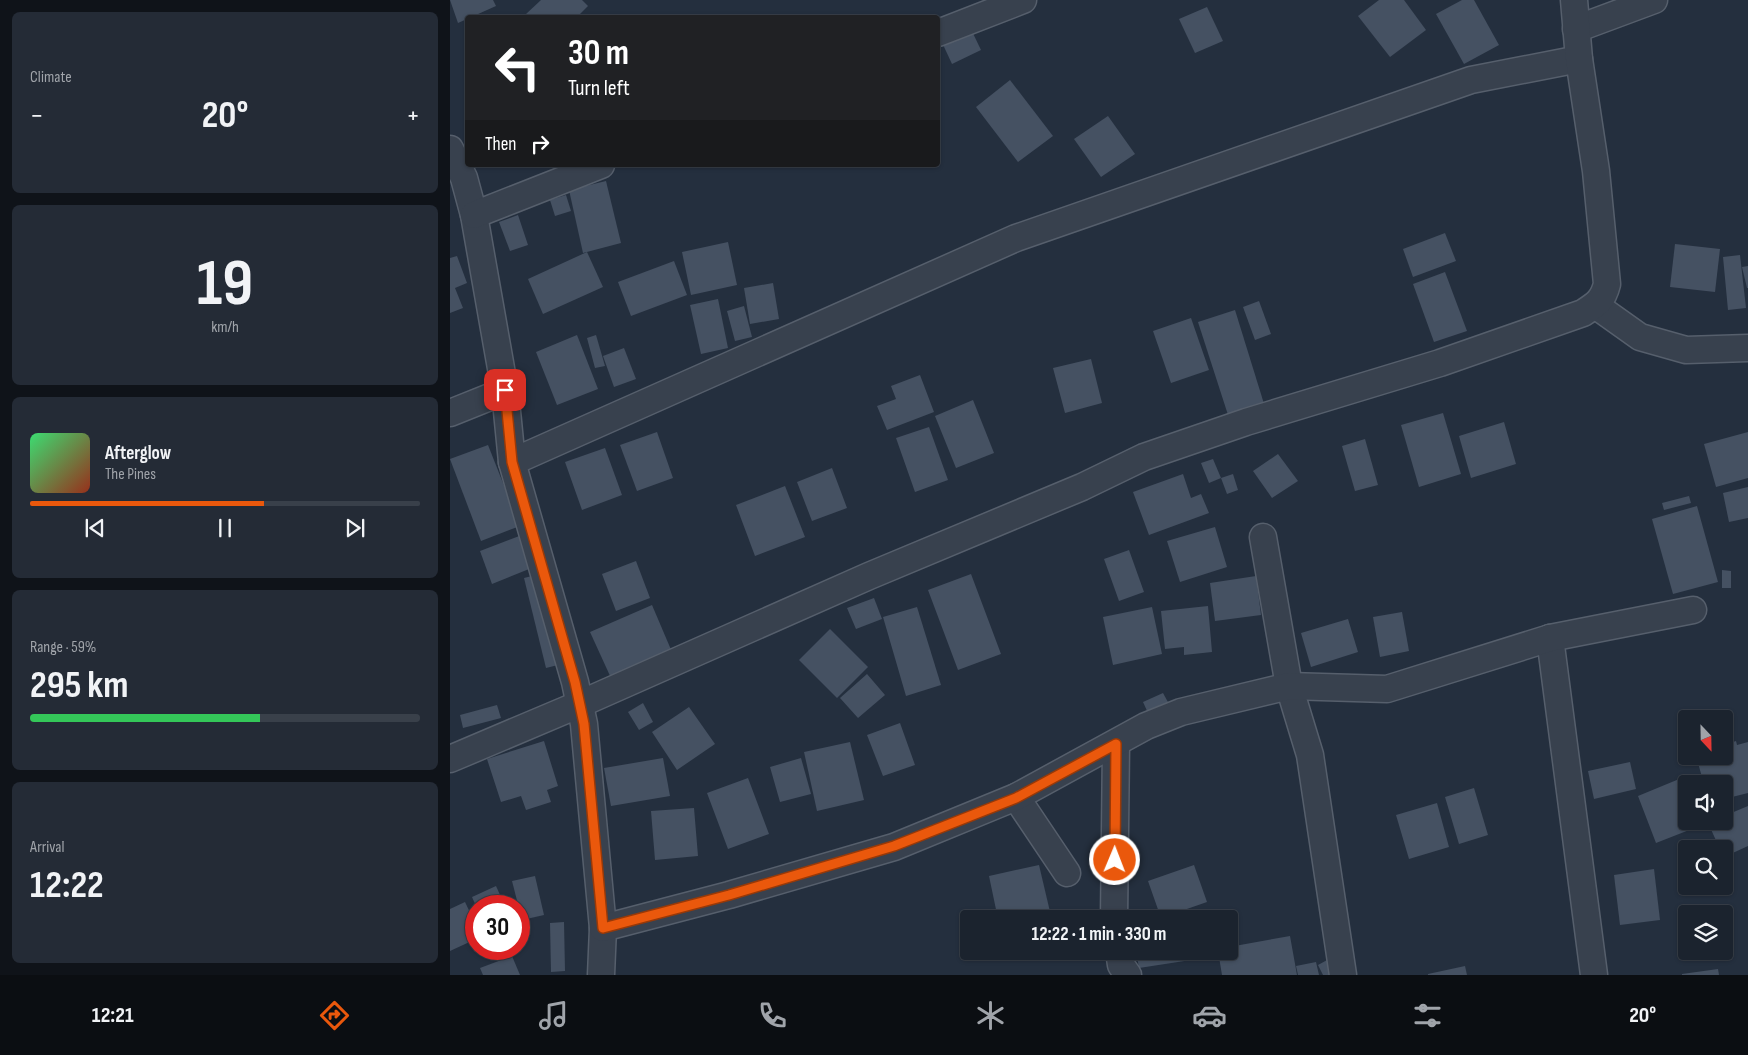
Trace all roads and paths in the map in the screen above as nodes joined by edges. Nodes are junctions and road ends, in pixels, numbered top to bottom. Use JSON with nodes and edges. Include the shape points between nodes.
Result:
{"nodes":[{"id":1,"x":1023,"y":0,"type":"edge"},
{"id":2,"x":1574,"y":0,"type":"edge"},
{"id":3,"x":1654,"y":0,"type":"edge"},
{"id":4,"x":1576,"y":29,"type":"junction"},
{"id":5,"x":940,"y":33,"type":"edge"},
{"id":6,"x":1579,"y":59,"type":"junction"},
{"id":7,"x":450,"y":149,"type":"edge"},
{"id":8,"x":596,"y":167,"type":"edge"},
{"id":9,"x":474,"y":215,"type":"junction"},
{"id":10,"x":1595,"y":305,"type":"junction"},
{"id":11,"x":1748,"y":348,"type":"edge"},
{"id":12,"x":505,"y":390,"type":"junction"},
{"id":13,"x":450,"y":413,"type":"edge"},
{"id":14,"x":512,"y":462,"type":"junction"},
{"id":15,"x":1263,"y":537,"type":"dead end"},
{"id":16,"x":1693,"y":610,"type":"dead end"},
{"id":17,"x":1550,"y":638,"type":"junction"},
{"id":18,"x":1289,"y":686,"type":"junction"},
{"id":19,"x":580,"y":704,"type":"junction"},
{"id":20,"x":1116,"y":744,"type":"junction"},
{"id":21,"x":450,"y":759,"type":"edge"},
{"id":22,"x":1016,"y":798,"type":"junction"},
{"id":23,"x":1067,"y":873,"type":"dead end"},
{"id":24,"x":1114,"y":910,"type":"edge"},
{"id":25,"x":603,"y":928,"type":"junction"},
{"id":26,"x":1121,"y":960,"type":"edge"},
{"id":27,"x":601,"y":975,"type":"edge"},
{"id":28,"x":1128,"y":975,"type":"edge"},
{"id":29,"x":1343,"y":975,"type":"edge"},
{"id":30,"x":1594,"y":975,"type":"edge"}],
"edges":[{"from":1,"to":5,"type":"street"},
{"from":2,"to":4,"type":"street"},
{"from":3,"to":4,"type":"street"},
{"from":4,"to":6,"type":"street"},
{"from":6,"to":10,"type":"street","via":[[1596,171],[1607,284],[1604,296]]},
{"from":6,"to":14,"type":"street","via":[[1471,80],[1016,238]]},
{"from":7,"to":9,"type":"street","via":[[464,178]]},
{"from":8,"to":9,"type":"street"},
{"from":9,"to":12,"type":"street"},
{"from":10,"to":11,"type":"street","via":[[1640,337],[1686,350]]},
{"from":10,"to":19,"type":"street","via":[[1584,313],[1440,363],[1144,457],[1082,487],[869,576]]},
{"from":12,"to":13,"type":"street"},
{"from":12,"to":14,"type":"street"},
{"from":14,"to":19,"type":"street"},
{"from":15,"to":18,"type":"street"},
{"from":16,"to":17,"type":"street"},
{"from":17,"to":18,"type":"street","via":[[1386,689]]},
{"from":17,"to":30,"type":"street"},
{"from":18,"to":20,"type":"street","via":[[1181,712],[1146,726]]},
{"from":18,"to":29,"type":"street","via":[[1310,755]]},
{"from":19,"to":21,"type":"street"},
{"from":19,"to":25,"type":"street"},
{"from":20,"to":22,"type":"street"},
{"from":20,"to":24,"type":"street"},
{"from":22,"to":23,"type":"street"},
{"from":22,"to":25,"type":"street","via":[[894,846]]},
{"from":25,"to":27,"type":"street"},
{"from":26,"to":28,"type":"street"}]}
